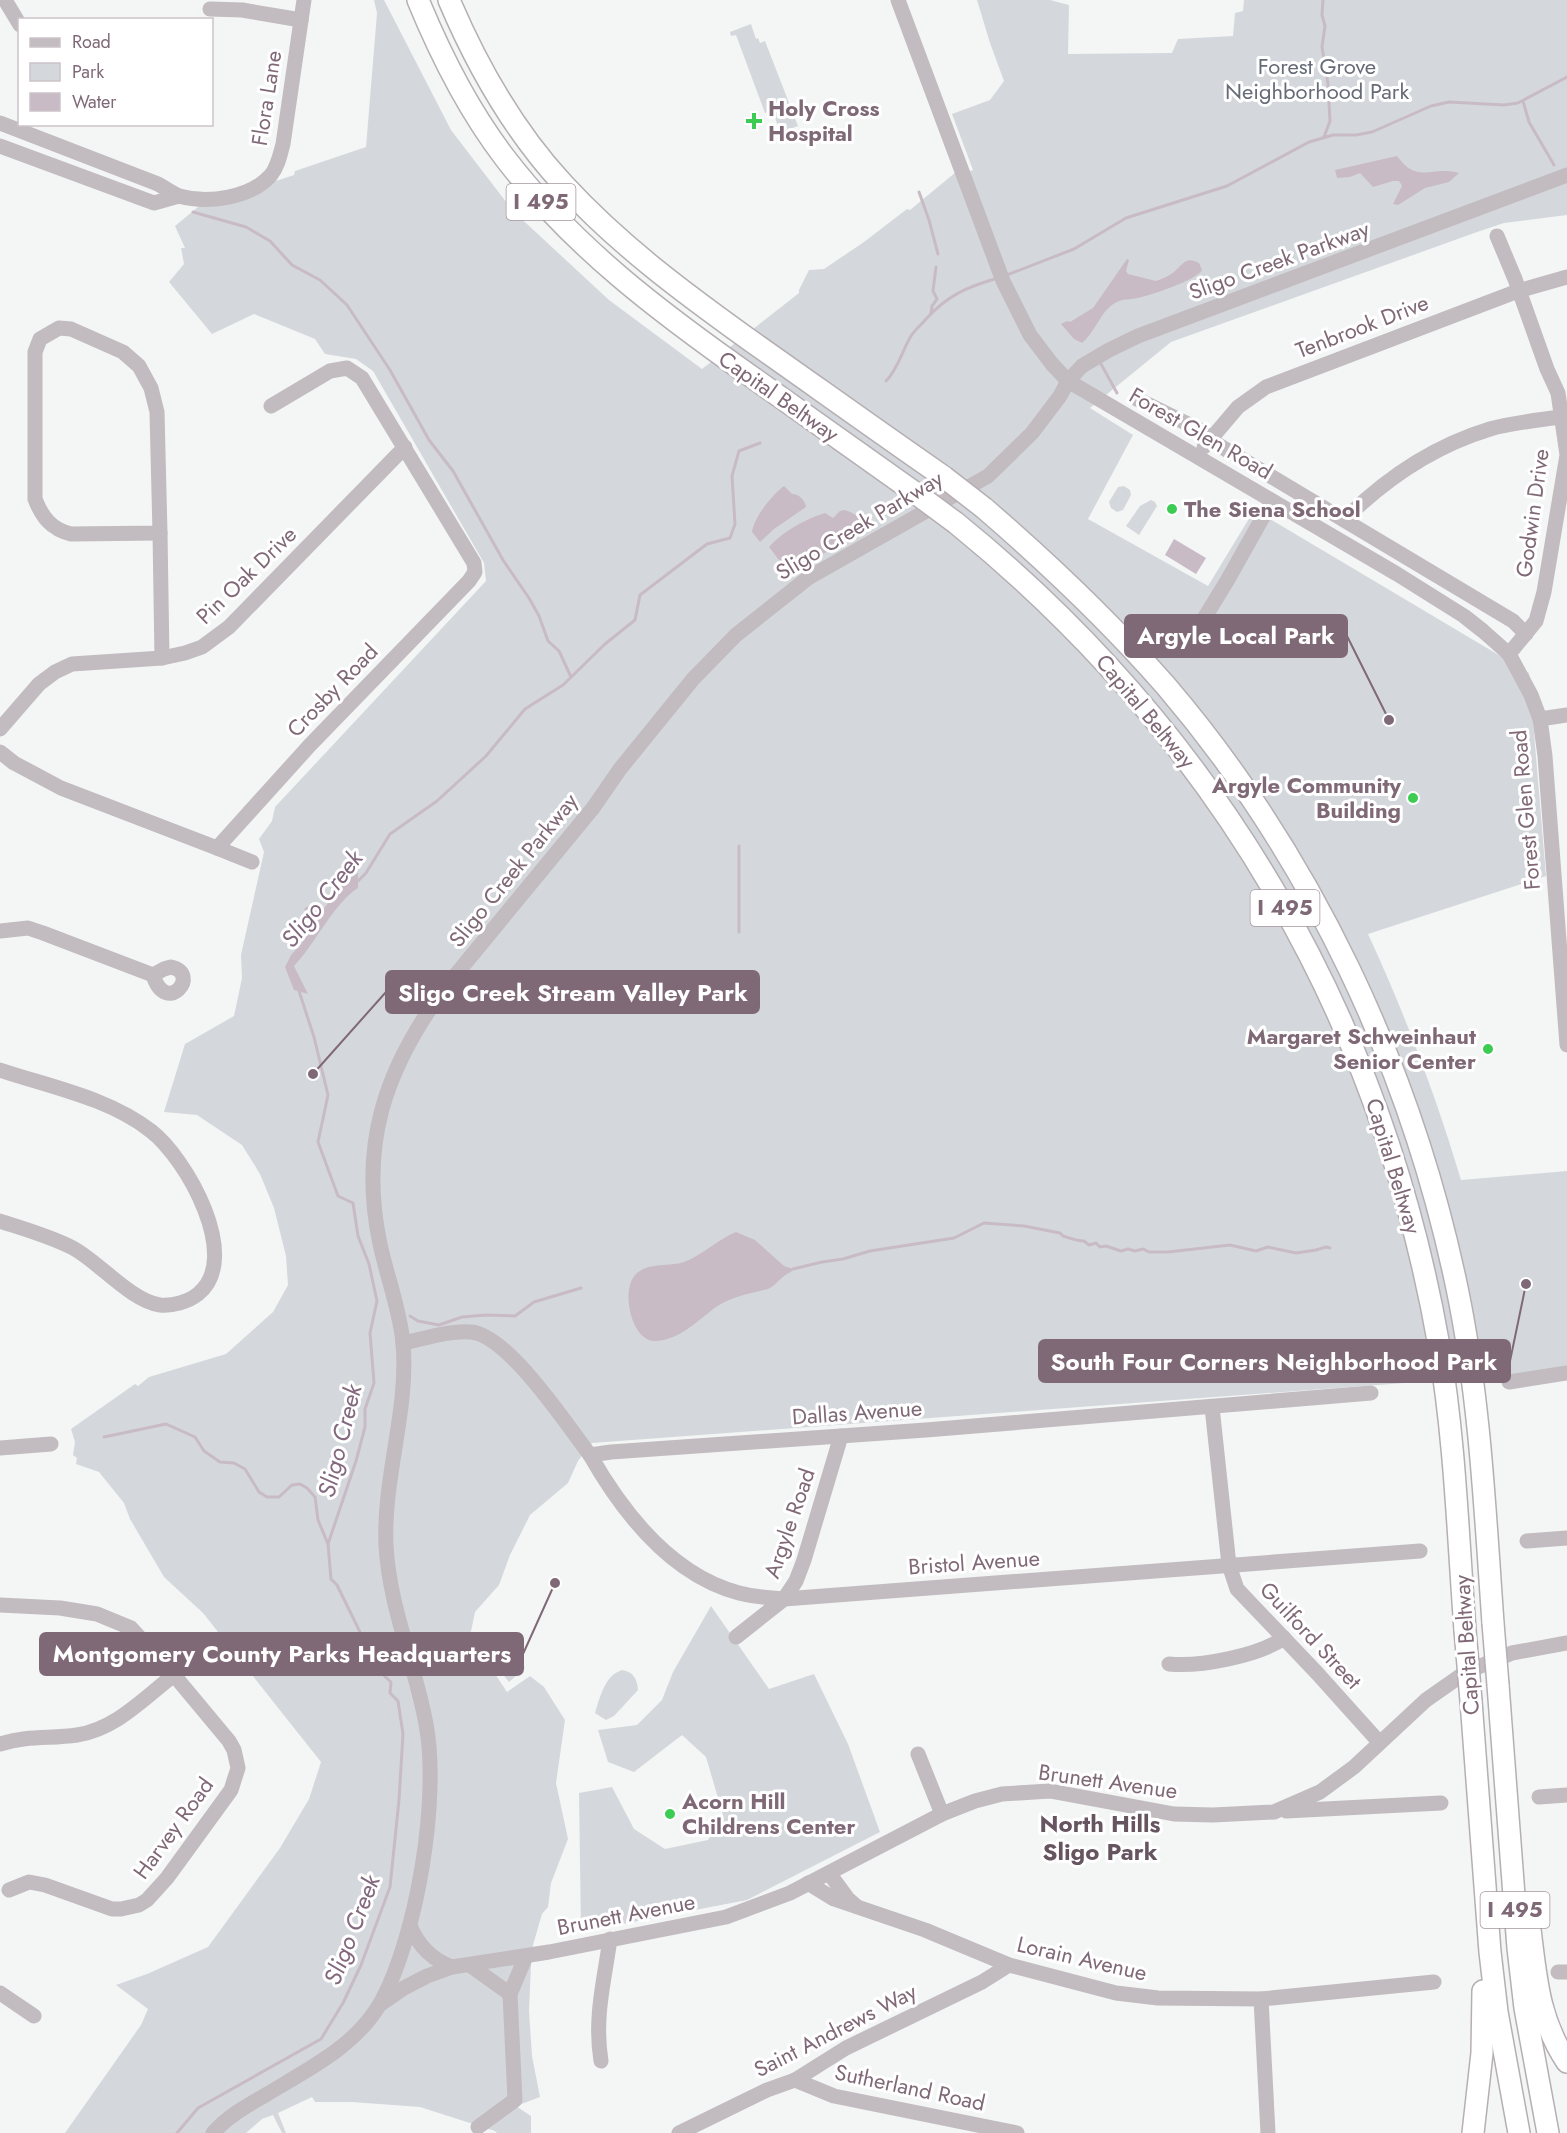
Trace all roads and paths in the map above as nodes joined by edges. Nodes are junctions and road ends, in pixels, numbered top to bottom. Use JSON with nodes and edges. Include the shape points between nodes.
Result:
{"nodes":[{"id":1,"x":5,"y":0,"type":"edge"},
{"id":2,"x":303,"y":0,"type":"edge"},
{"id":3,"x":418,"y":0,"type":"edge"},
{"id":4,"x":449,"y":0,"type":"edge"},
{"id":5,"x":898,"y":0,"type":"edge"},
{"id":6,"x":210,"y":9,"type":"dead end"},
{"id":7,"x":301,"y":20,"type":"junction"},
{"id":8,"x":18,"y":22,"type":"edge"},
{"id":9,"x":0,"y":123,"type":"edge"},
{"id":10,"x":37,"y":131,"type":"edge"},
{"id":11,"x":0,"y":146,"type":"edge"},
{"id":12,"x":33,"y":158,"type":"junction"},
{"id":13,"x":1567,"y":175,"type":"edge"},
{"id":14,"x":179,"y":195,"type":"junction"},
{"id":15,"x":1497,"y":236,"type":"dead end"},
{"id":16,"x":1567,"y":277,"type":"edge"},
{"id":17,"x":1518,"y":291,"type":"junction"},
{"id":18,"x":1068,"y":381,"type":"junction"},
{"id":19,"x":1137,"y":399,"type":"dead end"},
{"id":20,"x":271,"y":406,"type":"dead end"},
{"id":21,"x":1565,"y":417,"type":"edge"},
{"id":22,"x":1210,"y":440,"type":"junction"},
{"id":23,"x":405,"y":447,"type":"junction"},
{"id":24,"x":1197,"y":456,"type":"junction"},
{"id":25,"x":1272,"y":501,"type":"junction"},
{"id":26,"x":1344,"y":520,"type":"junction"},
{"id":27,"x":1560,"y":532,"type":"edge"},
{"id":28,"x":160,"y":533,"type":"junction"},
{"id":29,"x":1526,"y":634,"type":"junction"},
{"id":30,"x":1186,"y":648,"type":"dead end"},
{"id":31,"x":1509,"y":654,"type":"junction"},
{"id":32,"x":162,"y":658,"type":"junction"},
{"id":33,"x":1567,"y":715,"type":"edge"},
{"id":34,"x":1539,"y":719,"type":"junction"},
{"id":35,"x":0,"y":729,"type":"edge"},
{"id":36,"x":0,"y":752,"type":"edge"},
{"id":37,"x":217,"y":848,"type":"junction"},
{"id":38,"x":252,"y":862,"type":"dead end"},
{"id":39,"x":0,"y":931,"type":"edge"},
{"id":40,"x":153,"y":975,"type":"dead end"},
{"id":41,"x":1567,"y":1045,"type":"edge"},
{"id":42,"x":0,"y":1070,"type":"edge"},
{"id":43,"x":0,"y":1221,"type":"edge"},
{"id":44,"x":403,"y":1343,"type":"junction"},
{"id":45,"x":1567,"y":1373,"type":"edge"},
{"id":46,"x":1509,"y":1382,"type":"dead end"},
{"id":47,"x":1371,"y":1394,"type":"dead end"},
{"id":48,"x":1212,"y":1407,"type":"junction"},
{"id":49,"x":841,"y":1436,"type":"junction"},
{"id":50,"x":51,"y":1444,"type":"dead end"},
{"id":51,"x":0,"y":1448,"type":"edge"},
{"id":52,"x":590,"y":1455,"type":"junction"},
{"id":53,"x":1567,"y":1538,"type":"edge"},
{"id":54,"x":1527,"y":1541,"type":"dead end"},
{"id":55,"x":1420,"y":1551,"type":"dead end"},
{"id":56,"x":1229,"y":1565,"type":"junction"},
{"id":57,"x":784,"y":1599,"type":"junction"},
{"id":58,"x":0,"y":1605,"type":"edge"},
{"id":59,"x":736,"y":1637,"type":"dead end"},
{"id":60,"x":1284,"y":1638,"type":"junction"},
{"id":61,"x":1567,"y":1643,"type":"edge"},
{"id":62,"x":1168,"y":1664,"type":"dead end"},
{"id":63,"x":174,"y":1675,"type":"junction"},
{"id":64,"x":1498,"y":1685,"type":"junction"},
{"id":65,"x":1379,"y":1742,"type":"junction"},
{"id":66,"x":0,"y":1744,"type":"edge"},
{"id":67,"x":918,"y":1754,"type":"dead end"},
{"id":68,"x":1567,"y":1795,"type":"edge"},
{"id":69,"x":1539,"y":1797,"type":"dead end"},
{"id":70,"x":1441,"y":1803,"type":"dead end"},
{"id":71,"x":1274,"y":1812,"type":"junction"},
{"id":72,"x":942,"y":1814,"type":"junction"},
{"id":73,"x":829,"y":1873,"type":"junction"},
{"id":74,"x":808,"y":1883,"type":"junction"},
{"id":75,"x":1485,"y":1885,"type":"junction"},
{"id":76,"x":9,"y":1890,"type":"dead end"},
{"id":77,"x":858,"y":1908,"type":"junction"},
{"id":78,"x":410,"y":1926,"type":"junction"},
{"id":79,"x":610,"y":1940,"type":"junction"},
{"id":80,"x":526,"y":1956,"type":"junction"},
{"id":81,"x":1009,"y":1965,"type":"junction"},
{"id":82,"x":471,"y":1966,"type":"junction"},
{"id":83,"x":452,"y":1967,"type":"junction"},
{"id":84,"x":1434,"y":1982,"type":"dead end"},
{"id":85,"x":0,"y":1993,"type":"edge"},
{"id":86,"x":510,"y":1994,"type":"junction"},
{"id":87,"x":1261,"y":1999,"type":"junction"},
{"id":88,"x":380,"y":2005,"type":"junction"},
{"id":89,"x":34,"y":2016,"type":"dead end"},
{"id":90,"x":601,"y":2061,"type":"dead end"},
{"id":91,"x":1567,"y":2062,"type":"edge"},
{"id":92,"x":795,"y":2080,"type":"junction"},
{"id":93,"x":478,"y":2127,"type":"dead end"},
{"id":94,"x":213,"y":2133,"type":"edge"},
{"id":95,"x":679,"y":2133,"type":"edge"},
{"id":96,"x":1017,"y":2133,"type":"edge"},
{"id":97,"x":1268,"y":2133,"type":"edge"},
{"id":98,"x":1473,"y":2133,"type":"edge"},
{"id":99,"x":1518,"y":2133,"type":"edge"},
{"id":100,"x":1548,"y":2133,"type":"edge"}],
"edges":[{"from":1,"to":8,"type":"street"},
{"from":2,"to":7,"type":"street","name":"Flora Lane"},
{"from":3,"to":75,"type":"highway","name":"Capital Beltway","number":"I 495","bridge":true,"via":[[476,115],[505,158],[577,240],[721,356],[914,492],[1003,561],[1095,649],[1181,750],[1275,890],[1332,999],[1378,1109],[1397,1166],[1430,1296],[1449,1422]]},
{"from":4,"to":64,"type":"highway","name":"Capital Beltway","number":"I 495","bridge":true,"via":[[500,100],[561,183],[596,220],[686,294],[944,477],[1064,579],[1167,688],[1240,783],[1276,838],[1358,987],[1390,1063],[1443,1225],[1458,1290],[1478,1419]]},
{"from":5,"to":18,"type":"street","name":"Forest Glen Road","via":[[1000,275],[1030,334]]},
{"from":6,"to":7,"type":"street"},
{"from":7,"to":14,"type":"street","name":"Flora Lane","via":[[284,144],[270,175],[253,190],[232,197]]},
{"from":9,"to":10,"type":"street"},
{"from":10,"to":12,"type":"street"},
{"from":10,"to":14,"type":"street"},
{"from":11,"to":12,"type":"street"},
{"from":12,"to":14,"type":"street","via":[[154,203]]},
{"from":13,"to":18,"type":"street","name":"Sligo Creek Parkway","via":[[1138,336],[1082,366]]},
{"from":15,"to":17,"type":"street","name":"Godwin Drive"},
{"from":16,"to":17,"type":"street","name":"Tenbrook Drive"},
{"from":17,"to":21,"type":"street","name":"Godwin Drive"},
{"from":17,"to":22,"type":"street","name":"Tenbrook Drive","via":[[1266,387],[1238,407]]},
{"from":18,"to":24,"type":"street","name":"Forest Glen Road"},
{"from":18,"to":44,"type":"street","name":"Sligo Creek Parkway","via":[[1032,433],[988,476],[808,578],[736,635],[693,679],[421,1020],[396,1067],[381,1111],[373,1162],[372,1201]]},
{"from":19,"to":22,"type":"street","name":"Forest Glen Road","via":[[1202,431]]},
{"from":20,"to":23,"type":"street","via":[[330,371],[347,368],[362,378]]},
{"from":21,"to":26,"type":"street","via":[[1491,429],[1451,444],[1403,470]]},
{"from":21,"to":27,"type":"street","name":"Godwin Drive","via":[[1567,455]]},
{"from":22,"to":24,"type":"street","name":"Tenbrook Drive"},
{"from":22,"to":26,"type":"street","name":"Forest Glen Road"},
{"from":23,"to":32,"type":"street","name":"Pin Oak Drive","via":[[229,627],[202,647]]},
{"from":23,"to":37,"type":"street","name":"Crosby Road","via":[[474,563],[474,572]]},
{"from":24,"to":25,"type":"street","name":"Forest Glen Road"},
{"from":25,"to":30,"type":"street"},
{"from":25,"to":31,"type":"street","name":"Forest Glen Road","via":[[1464,616]]},
{"from":26,"to":29,"type":"street","name":"Forest Glen Road","via":[[1513,621]]},
{"from":27,"to":29,"type":"street","name":"Godwin Drive","via":[[1536,621]]},
{"from":28,"to":28,"type":"street","via":[[157,412],[152,388],[139,366],[123,352],[71,329],[50,332],[40,339],[35,352],[35,499],[41,515],[61,532],[71,534]]},
{"from":28,"to":32,"type":"street"},
{"from":29,"to":31,"type":"street","name":"Godwin Drive"},
{"from":31,"to":34,"type":"street","name":"Forest Glen Road"},
{"from":32,"to":35,"type":"street","name":"Pin Oak Drive","via":[[72,664],[39,684]]},
{"from":33,"to":34,"type":"street"},
{"from":34,"to":41,"type":"street","name":"Forest Glen Road"},
{"from":36,"to":37,"type":"street","via":[[61,788]]},
{"from":37,"to":38,"type":"street"},
{"from":39,"to":40,"type":"street","via":[[28,928]]},
{"from":42,"to":43,"type":"street","via":[[95,1101],[122,1112],[153,1132],[181,1162],[200,1196],[216,1249],[214,1268],[204,1288],[190,1299],[160,1305],[144,1300],[75,1249]]},
{"from":44,"to":52,"type":"street","via":[[472,1332],[492,1340],[507,1351]]},
{"from":44,"to":78,"type":"street","name":"Sligo Creek Parkway","via":[[403,1380],[387,1499],[386,1547],[393,1594],[425,1720],[431,1767],[426,1839]]},
{"from":45,"to":46,"type":"street"},
{"from":47,"to":48,"type":"street","name":"Dallas Avenue"},
{"from":48,"to":49,"type":"street","name":"Dallas Avenue"},
{"from":48,"to":56,"type":"street","name":"Guilford Street"},
{"from":49,"to":52,"type":"street","name":"Dallas Avenue"},
{"from":49,"to":57,"type":"street","name":"Argyle Road","via":[[804,1560]]},
{"from":50,"to":51,"type":"street"},
{"from":52,"to":57,"type":"street","name":"Bristol Avenue","via":[[607,1485],[669,1556],[719,1586]]},
{"from":53,"to":54,"type":"street"},
{"from":55,"to":56,"type":"street","name":"Bristol Avenue"},
{"from":56,"to":57,"type":"street","name":"Bristol Avenue"},
{"from":56,"to":60,"type":"street","name":"Guilford Street","via":[[1238,1589]]},
{"from":57,"to":59,"type":"street","name":"Argyle Road"},
{"from":58,"to":63,"type":"street","name":"Harvey Road","via":[[60,1608],[97,1614],[125,1625]]},
{"from":60,"to":62,"type":"street","via":[[1256,1652],[1183,1666]]},
{"from":60,"to":65,"type":"street","name":"Guilford Street"},
{"from":61,"to":65,"type":"street","name":"Brunett Avenue","via":[[1512,1653],[1466,1672],[1426,1700]]},
{"from":63,"to":66,"type":"street","via":[[105,1728]]},
{"from":63,"to":76,"type":"street","name":"Harvey Road","via":[[230,1741],[238,1768],[231,1790],[167,1878],[147,1900],[121,1910],[29,1882]]},
{"from":64,"to":91,"type":"highway","via":[[1542,2008],[1549,2031]]},
{"from":64,"to":100,"type":"highway","name":"Capital Beltway","number":"I 495","via":[[1518,1948]]},
{"from":65,"to":71,"type":"street","name":"Brunett Avenue","via":[[1320,1792]]},
{"from":67,"to":72,"type":"street"},
{"from":68,"to":69,"type":"street"},
{"from":70,"to":71,"type":"street"},
{"from":71,"to":72,"type":"street","name":"Brunett Avenue","via":[[1174,1814],[1050,1791],[1030,1791],[984,1798]]},
{"from":72,"to":73,"type":"street","name":"Brunett Avenue"},
{"from":73,"to":74,"type":"street","name":"Brunett Avenue"},
{"from":73,"to":77,"type":"street"},
{"from":74,"to":77,"type":"street","name":"Lorain Avenue"},
{"from":74,"to":79,"type":"street","name":"Brunett Avenue","via":[[726,1917]]},
{"from":75,"to":98,"type":"highway","via":[[1482,2053]]},
{"from":75,"to":99,"type":"highway","name":"Capital Beltway","number":"I 495","via":[[1497,2012]]},
{"from":77,"to":81,"type":"street","name":"Lorain Avenue","via":[[926,1930]]},
{"from":78,"to":83,"type":"street","via":[[426,1952]]},
{"from":78,"to":88,"type":"street","name":"Sligo Creek Parkway"},
{"from":79,"to":80,"type":"street","name":"Brunett Avenue"},
{"from":79,"to":90,"type":"street","via":[[598,2020]]},
{"from":80,"to":82,"type":"street","name":"Brunett Avenue"},
{"from":80,"to":86,"type":"street"},
{"from":81,"to":87,"type":"street","name":"Lorain Avenue","via":[[1137,1996]]},
{"from":81,"to":92,"type":"street","name":"Saint Andrews Way","via":[[846,2048]]},
{"from":82,"to":83,"type":"street","name":"Brunett Avenue"},
{"from":82,"to":86,"type":"street"},
{"from":83,"to":88,"type":"street","name":"Brunett Avenue","via":[[404,1988]]},
{"from":84,"to":87,"type":"street","name":"Lorain Avenue"},
{"from":85,"to":89,"type":"street"},
{"from":86,"to":93,"type":"street","via":[[515,2100]]},
{"from":87,"to":97,"type":"street"},
{"from":88,"to":94,"type":"street","name":"Sligo Creek Parkway","via":[[332,2055],[241,2109]]},
{"from":92,"to":95,"type":"street","name":"Saint Andrews Way"},
{"from":92,"to":96,"type":"street","name":"Sutherland Road","via":[[834,2096]]}]}
